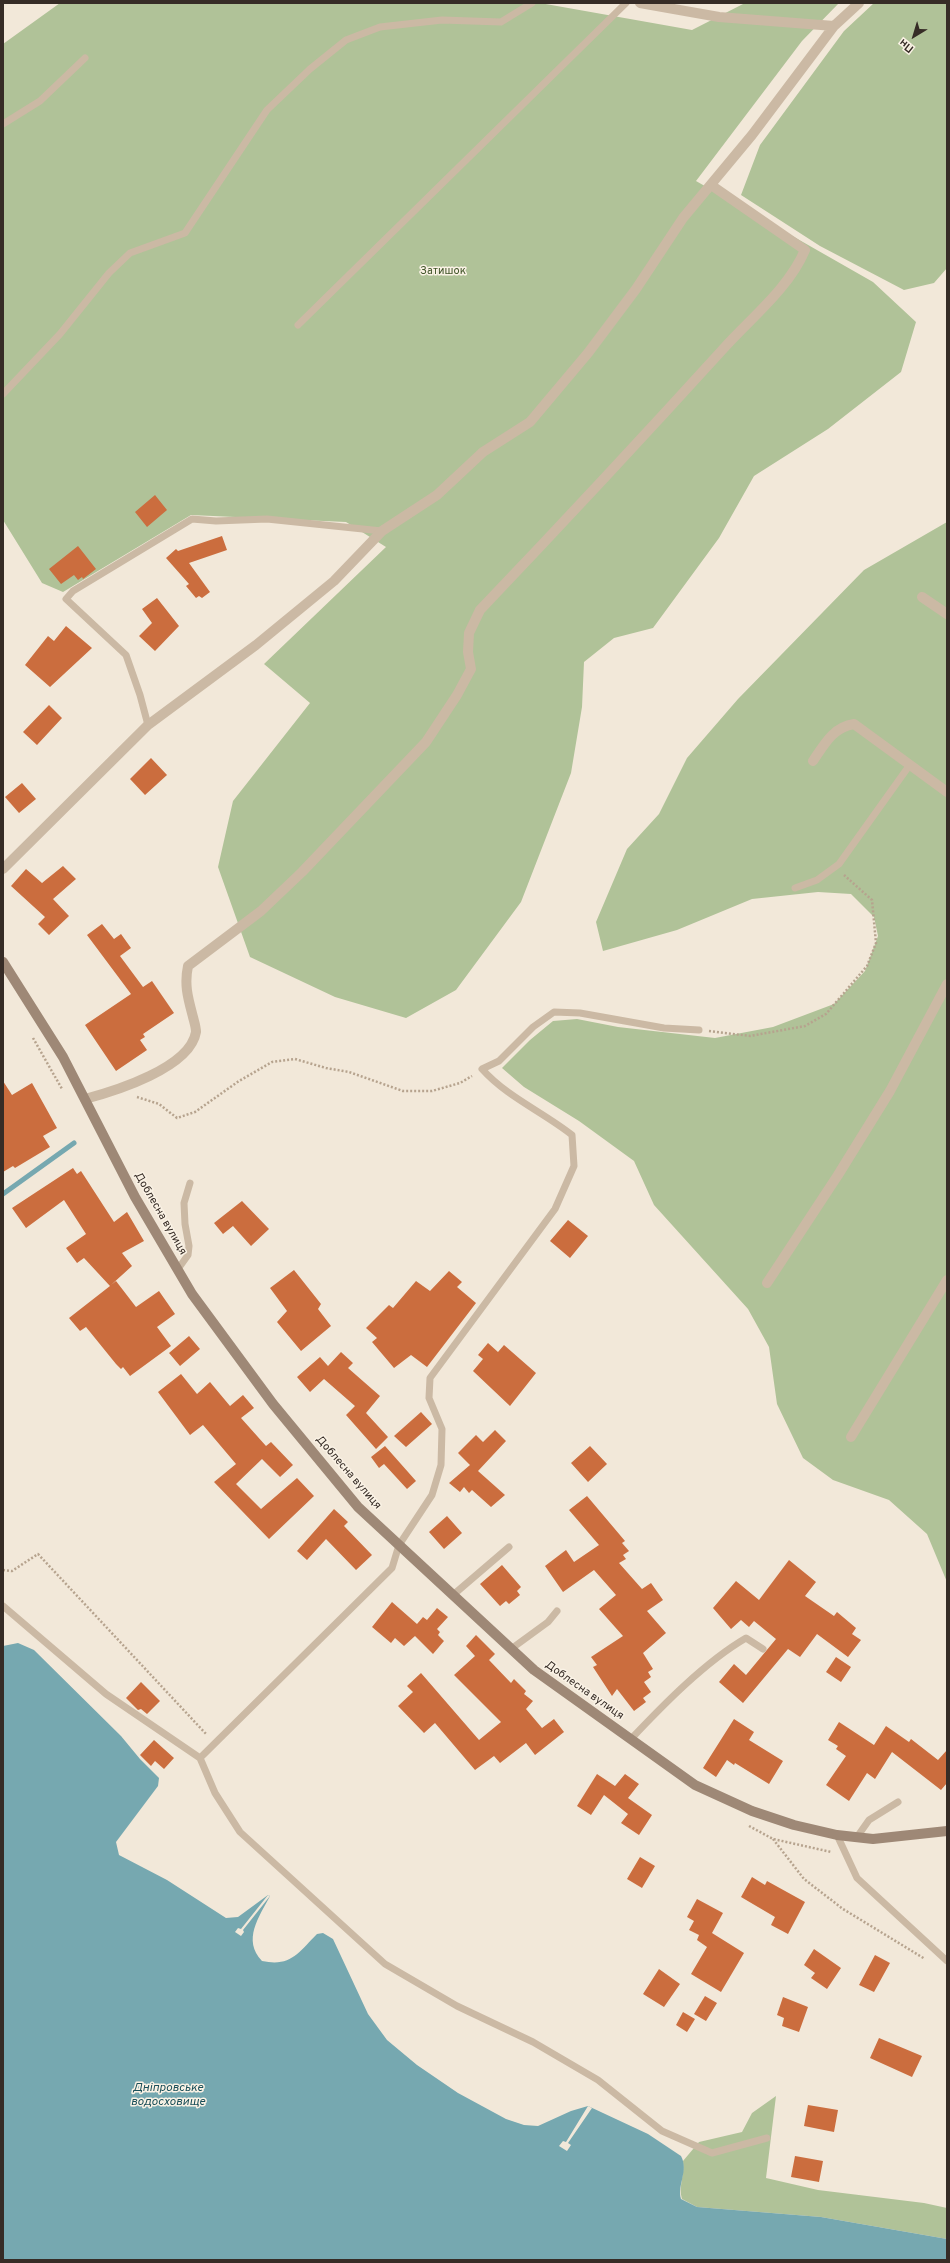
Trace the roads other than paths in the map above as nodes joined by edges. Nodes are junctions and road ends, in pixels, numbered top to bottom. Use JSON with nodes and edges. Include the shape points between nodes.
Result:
{"nodes":[{"id":1,"x":532,"y":3,"type":"edge"},
{"id":2,"x":626,"y":3,"type":"edge"},
{"id":3,"x":640,"y":3,"type":"edge"},
{"id":4,"x":859,"y":3,"type":"edge"},
{"id":5,"x":834,"y":26,"type":"junction"},
{"id":6,"x":85,"y":58,"type":"dead end"},
{"id":7,"x":3,"y":124,"type":"edge"},
{"id":8,"x":711,"y":185,"type":"junction"},
{"id":9,"x":298,"y":325,"type":"dead end"},
{"id":10,"x":3,"y":394,"type":"edge"},
{"id":11,"x":382,"y":531,"type":"junction"},
{"id":12,"x":922,"y":597,"type":"dead end"},
{"id":13,"x":947,"y":614,"type":"edge"},
{"id":14,"x":148,"y":725,"type":"junction"},
{"id":15,"x":813,"y":761,"type":"dead end"},
{"id":16,"x":909,"y":766,"type":"junction"},
{"id":17,"x":947,"y":792,"type":"edge"},
{"id":18,"x":3,"y":869,"type":"edge"},
{"id":19,"x":795,"y":888,"type":"dead end"},
{"id":20,"x":3,"y":962,"type":"edge"},
{"id":21,"x":947,"y":984,"type":"edge"},
{"id":22,"x":699,"y":1030,"type":"road end"},
{"id":23,"x":85,"y":1098,"type":"junction"},
{"id":24,"x":190,"y":1183,"type":"dead end"},
{"id":25,"x":178,"y":1269,"type":"junction"},
{"id":26,"x":947,"y":1280,"type":"edge"},
{"id":27,"x":767,"y":1283,"type":"dead end"},
{"id":28,"x":851,"y":1437,"type":"dead end"},
{"id":29,"x":399,"y":1545,"type":"junction"},
{"id":30,"x":509,"y":1547,"type":"dead end"},
{"id":31,"x":453,"y":1595,"type":"junction"},
{"id":32,"x":3,"y":1606,"type":"edge"},
{"id":33,"x":557,"y":1612,"type":"dead end"},
{"id":34,"x":511,"y":1649,"type":"junction"},
{"id":35,"x":763,"y":1649,"type":"dead end"},
{"id":36,"x":631,"y":1739,"type":"junction"},
{"id":37,"x":200,"y":1758,"type":"junction"},
{"id":38,"x":898,"y":1802,"type":"dead end"},
{"id":39,"x":947,"y":1831,"type":"edge"},
{"id":40,"x":837,"y":1835,"type":"junction"},
{"id":41,"x":857,"y":1837,"type":"junction"},
{"id":42,"x":947,"y":1961,"type":"edge"},
{"id":43,"x":767,"y":2138,"type":"dead end"}],
"edges":[{"from":1,"to":10,"type":"lane","via":[[501,22],[442,20],[380,27],[346,40],[310,69],[267,110],[185,233],[130,254],[109,273],[60,334]]},
{"from":2,"to":9,"type":"lane"},
{"from":3,"to":5,"type":"street","via":[[719,16]]},
{"from":4,"to":5,"type":"street"},
{"from":5,"to":8,"type":"street","via":[[757,129]]},
{"from":6,"to":7,"type":"lane","via":[[40,101]]},
{"from":8,"to":11,"type":"street","via":[[683,218],[636,289],[588,353],[530,422],[483,452],[437,496]]},
{"from":8,"to":23,"type":"street","via":[[805,250],[800,263],[687,391],[480,610],[469,633],[468,652],[471,669],[458,695],[426,742],[297,877],[261,911],[188,966],[185,982],[196,1031],[190,1047],[173,1062],[118,1090]]},
{"from":11,"to":14,"type":"street","via":[[334,581],[256,645]]},
{"from":11,"to":14,"type":"lane","via":[[267,519],[192,519],[73,590],[66,599],[126,655]]},
{"from":12,"to":13,"type":"street"},
{"from":14,"to":18,"type":"street"},
{"from":15,"to":16,"type":"street","via":[[831,736],[843,726],[854,724]]},
{"from":16,"to":17,"type":"street"},
{"from":16,"to":19,"type":"lane","via":[[839,864],[817,880]]},
{"from":20,"to":23,"type":"street","name":"Доблесна вулиця","via":[[63,1057]]},
{"from":21,"to":27,"type":"street","via":[[890,1091]]},
{"from":22,"to":29,"type":"lane","via":[[664,1028],[580,1012],[554,1012],[532,1027],[499,1061],[482,1069],[496,1084],[572,1135],[574,1166],[555,1209],[430,1378],[429,1398],[442,1429],[441,1465],[432,1495]]},
{"from":23,"to":25,"type":"street","name":"Доблесна вулиця","via":[[135,1197]]},
{"from":24,"to":25,"type":"lane","via":[[184,1203],[188,1255]]},
{"from":25,"to":29,"type":"street","name":"Доблесна вулиця","via":[[192,1294],[273,1404],[358,1507]]},
{"from":26,"to":28,"type":"street"},
{"from":29,"to":31,"type":"street","name":"Доблесна вулиця"},
{"from":29,"to":37,"type":"lane","via":[[392,1568]]},
{"from":30,"to":31,"type":"lane"},
{"from":31,"to":34,"type":"street","name":"Доблесна вулиця"},
{"from":32,"to":37,"type":"lane","via":[[106,1694]]},
{"from":33,"to":34,"type":"lane","via":[[548,1622]]},
{"from":34,"to":36,"type":"street","name":"Доблесна вулиця","via":[[534,1670]]},
{"from":35,"to":36,"type":"lane","via":[[746,1638],[727,1649]]},
{"from":36,"to":40,"type":"street","name":"Доблесна вулиця","via":[[695,1785],[752,1811],[794,1825]]},
{"from":37,"to":43,"type":"lane","via":[[215,1794],[240,1832],[385,1964],[457,2006],[533,2042],[598,2080],[662,2131],[712,2153]]},
{"from":38,"to":41,"type":"lane","via":[[870,1820]]},
{"from":39,"to":41,"type":"street","name":"Доблесна вулиця","via":[[873,1839]]},
{"from":40,"to":41,"type":"street","name":"Доблесна вулиця"},
{"from":40,"to":42,"type":"lane","via":[[856,1878]]}]}
